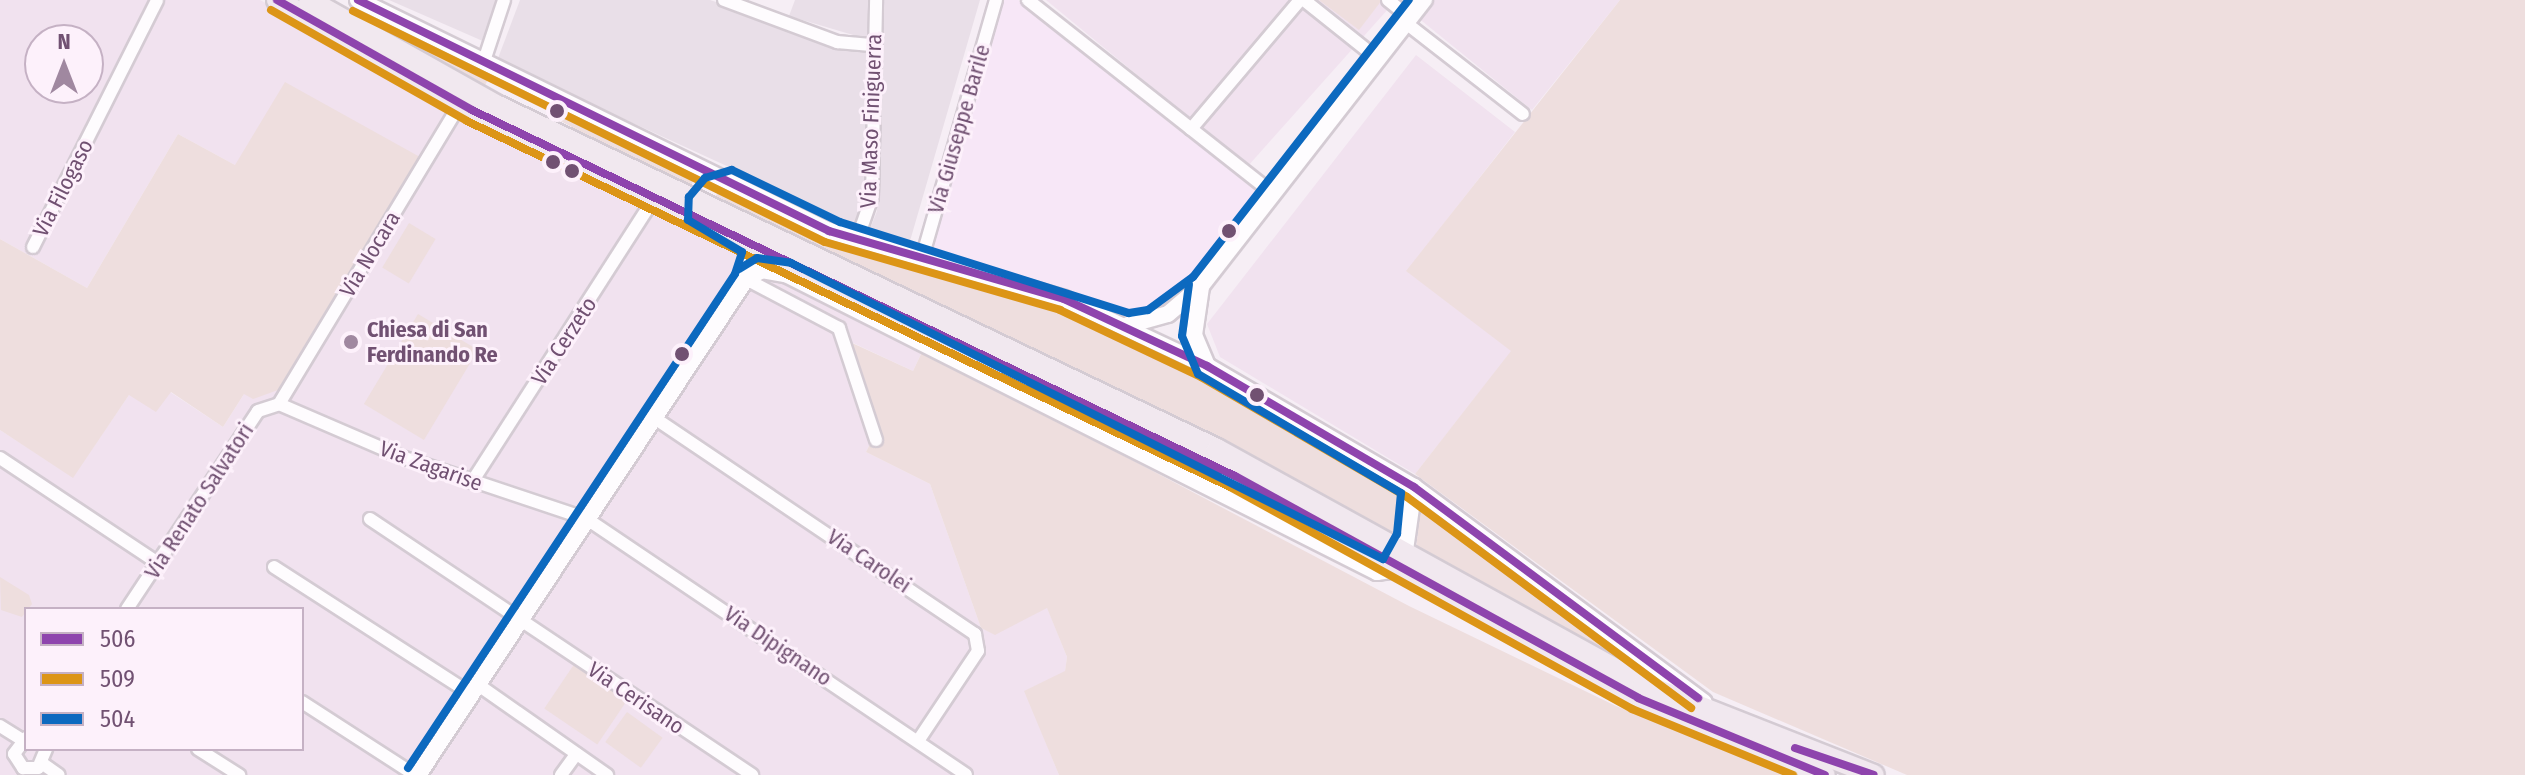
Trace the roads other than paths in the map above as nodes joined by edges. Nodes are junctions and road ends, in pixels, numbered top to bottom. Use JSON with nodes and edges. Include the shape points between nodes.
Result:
{"nodes":[{"id":1,"x":157,"y":0,"type":"edge"},
{"id":2,"x":277,"y":0,"type":"edge"},
{"id":3,"x":309,"y":0,"type":"edge"},
{"id":4,"x":504,"y":0,"type":"edge"},
{"id":5,"x":724,"y":0,"type":"edge"},
{"id":6,"x":876,"y":0,"type":"edge"},
{"id":7,"x":996,"y":0,"type":"edge"},
{"id":8,"x":1028,"y":0,"type":"edge"},
{"id":9,"x":1302,"y":0,"type":"edge"},
{"id":10,"x":1388,"y":0,"type":"edge"},
{"id":11,"x":1424,"y":0,"type":"edge"},
{"id":12,"x":363,"y":2,"type":"edge"},
{"id":13,"x":1408,"y":20,"type":"junction"},
{"id":14,"x":338,"y":25,"type":"junction"},
{"id":15,"x":874,"y":45,"type":"junction"},
{"id":16,"x":1378,"y":59,"type":"junction"},
{"id":17,"x":484,"y":61,"type":"junction"},
{"id":18,"x":460,"y":104,"type":"junction"},
{"id":19,"x":1523,"y":114,"type":"dead end"},
{"id":20,"x":1191,"y":129,"type":"junction"},
{"id":21,"x":729,"y":182,"type":"junction"},
{"id":22,"x":1274,"y":194,"type":"junction"},
{"id":23,"x":654,"y":198,"type":"junction"},
{"id":24,"x":700,"y":211,"type":"junction"},
{"id":25,"x":857,"y":240,"type":"junction"},
{"id":26,"x":756,"y":246,"type":"junction"},
{"id":27,"x":33,"y":247,"type":"dead end"},
{"id":28,"x":922,"y":258,"type":"junction"},
{"id":29,"x":786,"y":274,"type":"junction"},
{"id":30,"x":746,"y":279,"type":"junction"},
{"id":31,"x":1201,"y":286,"type":"junction"},
{"id":32,"x":857,"y":294,"type":"junction"},
{"id":33,"x":1128,"y":325,"type":"junction"},
{"id":34,"x":1004,"y":364,"type":"junction"},
{"id":35,"x":1207,"y":366,"type":"junction"},
{"id":36,"x":279,"y":404,"type":"junction"},
{"id":37,"x":656,"y":419,"type":"junction"},
{"id":38,"x":1081,"y":420,"type":"junction"},
{"id":39,"x":876,"y":440,"type":"dead end"},
{"id":40,"x":0,"y":458,"type":"edge"},
{"id":41,"x":472,"y":482,"type":"junction"},
{"id":42,"x":1414,"y":487,"type":"junction"},
{"id":43,"x":370,"y":519,"type":"dead end"},
{"id":44,"x":587,"y":519,"type":"junction"},
{"id":45,"x":1401,"y":556,"type":"junction"},
{"id":46,"x":158,"y":563,"type":"junction"},
{"id":47,"x":274,"y":567,"type":"dead end"},
{"id":48,"x":128,"y":607,"type":"edge"},
{"id":49,"x":521,"y":621,"type":"junction"},
{"id":50,"x":474,"y":689,"type":"junction"},
{"id":51,"x":304,"y":703,"type":"edge"},
{"id":52,"x":0,"y":726,"type":"edge"},
{"id":53,"x":1745,"y":729,"type":"junction"},
{"id":54,"x":24,"y":739,"type":"edge"},
{"id":55,"x":918,"y":741,"type":"junction"},
{"id":56,"x":0,"y":744,"type":"edge"},
{"id":57,"x":46,"y":751,"type":"edge"},
{"id":58,"x":201,"y":751,"type":"edge"},
{"id":59,"x":14,"y":754,"type":"junction"},
{"id":60,"x":576,"y":754,"type":"junction"},
{"id":61,"x":43,"y":764,"type":"junction"},
{"id":62,"x":21,"y":771,"type":"edge"},
{"id":63,"x":59,"y":775,"type":"edge"},
{"id":64,"x":239,"y":775,"type":"edge"},
{"id":65,"x":416,"y":775,"type":"edge"},
{"id":66,"x":561,"y":775,"type":"edge"},
{"id":67,"x":607,"y":775,"type":"edge"},
{"id":68,"x":752,"y":775,"type":"edge"},
{"id":69,"x":966,"y":775,"type":"edge"},
{"id":70,"x":1825,"y":775,"type":"edge"},
{"id":71,"x":1874,"y":775,"type":"edge"}],
"edges":[{"from":1,"to":27,"type":"street","name":"Via Filogaso"},
{"from":2,"to":14,"type":"main road"},
{"from":3,"to":14,"type":"main road"},
{"from":4,"to":17,"type":"street"},
{"from":5,"to":15,"type":"street","via":[[837,42]]},
{"from":6,"to":15,"type":"street","name":"Via Maso Finiguerra"},
{"from":7,"to":28,"type":"street","name":"Via Giuseppe Barile"},
{"from":8,"to":20,"type":"street"},
{"from":9,"to":16,"type":"street"},
{"from":9,"to":20,"type":"street"},
{"from":10,"to":13,"type":"street"},
{"from":11,"to":13,"type":"street"},
{"from":12,"to":14,"type":"street"},
{"from":12,"to":17,"type":"street"},
{"from":13,"to":16,"type":"street"},
{"from":13,"to":19,"type":"street"},
{"from":14,"to":18,"type":"main road"},
{"from":14,"to":24,"type":"main road"},
{"from":15,"to":25,"type":"street","name":"Via Maso Finiguerra","via":[[871,200]]},
{"from":16,"to":22,"type":"street"},
{"from":17,"to":21,"type":"street"},
{"from":18,"to":23,"type":"main road"},
{"from":18,"to":36,"type":"street","name":"Via Nocara"},
{"from":20,"to":22,"type":"street"},
{"from":21,"to":24,"type":"street"},
{"from":21,"to":25,"type":"street"},
{"from":22,"to":31,"type":"street"},
{"from":23,"to":24,"type":"main road"},
{"from":23,"to":41,"type":"street","name":"Via Cerzeto"},
{"from":24,"to":26,"type":"main road"},
{"from":24,"to":45,"type":"main road","via":[[1170,426]]},
{"from":25,"to":28,"type":"street"},
{"from":26,"to":30,"type":"street"},
{"from":26,"to":32,"type":"main road"},
{"from":28,"to":33,"type":"street"},
{"from":29,"to":30,"type":"street","via":[[759,270]]},
{"from":29,"to":32,"type":"street"},
{"from":29,"to":38,"type":"street"},
{"from":30,"to":37,"type":"street"},
{"from":30,"to":39,"type":"street","via":[[839,328]]},
{"from":31,"to":33,"type":"street","via":[[1168,314]]},
{"from":31,"to":35,"type":"street","via":[[1194,335]]},
{"from":32,"to":34,"type":"main road"},
{"from":33,"to":35,"type":"street"},
{"from":34,"to":38,"type":"street"},
{"from":34,"to":45,"type":"main road"},
{"from":35,"to":42,"type":"street"},
{"from":36,"to":41,"type":"street","name":"Via Zagarise"},
{"from":36,"to":46,"type":"street","name":"Via Renato Salvatori","via":[[258,411]]},
{"from":37,"to":44,"type":"street"},
{"from":37,"to":55,"type":"street","name":"Via Carolei","via":[[975,634],[977,653]]},
{"from":38,"to":45,"type":"street","via":[[1377,572]]},
{"from":40,"to":46,"type":"street"},
{"from":41,"to":44,"type":"street","name":"Via Zagarise"},
{"from":42,"to":45,"type":"street"},
{"from":42,"to":53,"type":"street"},
{"from":43,"to":49,"type":"street","name":"Via Cerisano"},
{"from":44,"to":49,"type":"street"},
{"from":44,"to":55,"type":"street","name":"Via Dipignano"},
{"from":45,"to":53,"type":"main road","via":[[1643,684]]},
{"from":45,"to":70,"type":"main road","via":[[1638,698]]},
{"from":46,"to":48,"type":"street","name":"Via Renato Salvatori"},
{"from":47,"to":50,"type":"street"},
{"from":49,"to":50,"type":"street"},
{"from":49,"to":68,"type":"street","name":"Via Cerisano"},
{"from":50,"to":60,"type":"street"},
{"from":50,"to":65,"type":"street"},
{"from":51,"to":65,"type":"street"},
{"from":52,"to":54,"type":"street"},
{"from":53,"to":71,"type":"main road"},
{"from":54,"to":59,"type":"street"},
{"from":55,"to":69,"type":"street","name":"Via Dipignano"},
{"from":56,"to":59,"type":"street"},
{"from":57,"to":61,"type":"street"},
{"from":58,"to":64,"type":"street"},
{"from":59,"to":62,"type":"street"},
{"from":60,"to":66,"type":"street"},
{"from":60,"to":67,"type":"street"},
{"from":61,"to":62,"type":"street"},
{"from":61,"to":63,"type":"street"}]}
